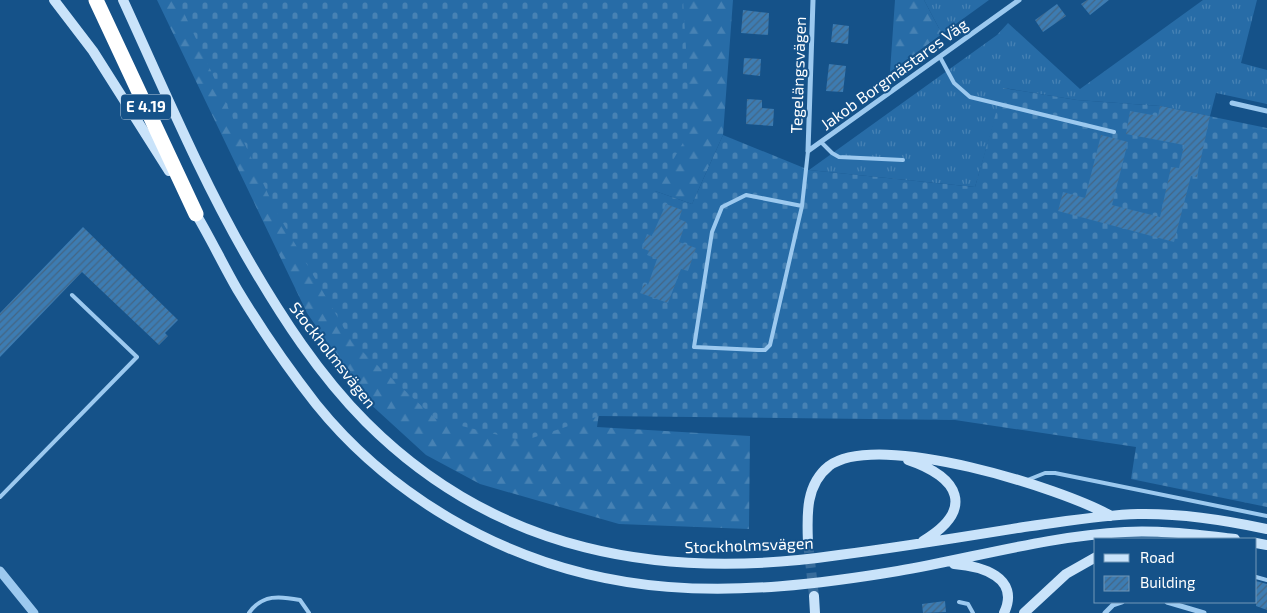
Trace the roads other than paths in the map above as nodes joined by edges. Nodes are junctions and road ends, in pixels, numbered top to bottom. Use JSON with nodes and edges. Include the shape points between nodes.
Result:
{"nodes":[{"id":1,"x":54,"y":0,"type":"edge"},
{"id":2,"x":96,"y":0,"type":"edge"},
{"id":3,"x":123,"y":0,"type":"edge"},
{"id":4,"x":813,"y":0,"type":"edge"},
{"id":5,"x":1019,"y":0,"type":"edge"},
{"id":6,"x":940,"y":57,"type":"junction"},
{"id":7,"x":1232,"y":103,"type":"dead end"},
{"id":8,"x":1267,"y":111,"type":"edge"},
{"id":9,"x":1114,"y":132,"type":"dead end"},
{"id":10,"x":821,"y":142,"type":"junction"},
{"id":11,"x":808,"y":151,"type":"junction"},
{"id":12,"x":903,"y":160,"type":"dead end"},
{"id":13,"x":802,"y":206,"type":"junction"},
{"id":14,"x":196,"y":214,"type":"junction"},
{"id":15,"x":72,"y":295,"type":"dead end"},
{"id":16,"x":895,"y":456,"type":"junction"},
{"id":17,"x":1021,"y":482,"type":"junction"},
{"id":18,"x":0,"y":497,"type":"edge"},
{"id":19,"x":1111,"y":516,"type":"junction"},
{"id":20,"x":1267,"y":516,"type":"edge"},
{"id":21,"x":1267,"y":529,"type":"edge"},
{"id":22,"x":1162,"y":533,"type":"junction"},
{"id":23,"x":1142,"y":538,"type":"edge"},
{"id":24,"x":1223,"y":538,"type":"edge"},
{"id":25,"x":808,"y":543,"type":"tunnel mouth"},
{"id":26,"x":919,"y":543,"type":"junction"},
{"id":27,"x":1094,"y":557,"type":"edge"},
{"id":28,"x":946,"y":563,"type":"junction"},
{"id":29,"x":0,"y":571,"type":"edge"},
{"id":30,"x":814,"y":596,"type":"tunnel mouth"},
{"id":31,"x":959,"y":602,"type":"dead end"},
{"id":32,"x":1119,"y":603,"type":"edge"},
{"id":33,"x":1170,"y":603,"type":"edge"},
{"id":34,"x":34,"y":613,"type":"edge"},
{"id":35,"x":249,"y":613,"type":"edge"},
{"id":36,"x":309,"y":613,"type":"edge"},
{"id":37,"x":815,"y":613,"type":"edge"},
{"id":38,"x":973,"y":613,"type":"edge"},
{"id":39,"x":1004,"y":613,"type":"edge"},
{"id":40,"x":1024,"y":613,"type":"edge"},
{"id":41,"x":1105,"y":613,"type":"edge"},
{"id":42,"x":1204,"y":613,"type":"edge"}],
"edges":[{"from":1,"to":14,"type":"main road","via":[[93,51]]},
{"from":2,"to":14,"type":"highway","number":"E 4.19"},
{"from":3,"to":26,"type":"main road","name":"Stockholmsvägen","number":"E 4.19","via":[[218,201],[275,304],[303,345],[365,421],[433,478],[467,501],[516,526],[584,548],[652,561],[715,564],[786,562]]},
{"from":4,"to":11,"type":"street","name":"Tegelängsvägen"},
{"from":5,"to":6,"type":"street","name":"Jakob Borgmästares Väg"},
{"from":6,"to":9,"type":"lane","via":[[954,83],[970,97]]},
{"from":6,"to":10,"type":"street","name":"Jakob Borgmästares Väg"},
{"from":7,"to":8,"type":"street"},
{"from":10,"to":11,"type":"street","name":"Jakob Borgmästares Väg"},
{"from":10,"to":12,"type":"lane","via":[[840,157]]},
{"from":11,"to":13,"type":"lane"},
{"from":13,"to":13,"type":"lane","via":[[770,345],[765,350],[694,347],[712,232],[722,207],[746,195]]},
{"from":14,"to":28,"type":"main road","number":"E 4.19","via":[[262,330],[318,407],[346,437],[425,504],[516,553],[601,579],[700,590],[771,588]]},
{"from":15,"to":18,"type":"lane","via":[[137,357]]},
{"from":16,"to":17,"type":"main road","via":[[959,464]]},
{"from":16,"to":25,"type":"main road","via":[[856,455],[829,466],[810,493]]},
{"from":16,"to":26,"type":"main road","via":[[936,472],[955,495],[949,520]]},
{"from":17,"to":19,"type":"main road","via":[[1084,503]]},
{"from":17,"to":20,"type":"lane","via":[[1055,472]]},
{"from":19,"to":21,"type":"main road","name":"Stockholmsvägen","number":"E 4.19","via":[[1186,516]]},
{"from":19,"to":26,"type":"main road","name":"Stockholmsvägen","number":"E 4.19"},
{"from":22,"to":23,"type":"main road"},
{"from":22,"to":24,"type":"main road","number":"E 4.19"},
{"from":22,"to":28,"type":"main road","number":"E 4.19","via":[[1098,534]]},
{"from":27,"to":40,"type":"main road","via":[[1066,574]]},
{"from":28,"to":39,"type":"main road","via":[[978,567],[996,576],[1008,599]]},
{"from":29,"to":34,"type":"street"},
{"from":30,"to":37,"type":"main road"},
{"from":31,"to":38,"type":"lane","via":[[968,604]]},
{"from":32,"to":41,"type":"street"},
{"from":33,"to":42,"type":"street"},
{"from":35,"to":36,"type":"lane","via":[[255,604],[278,596],[300,600]]}]}
